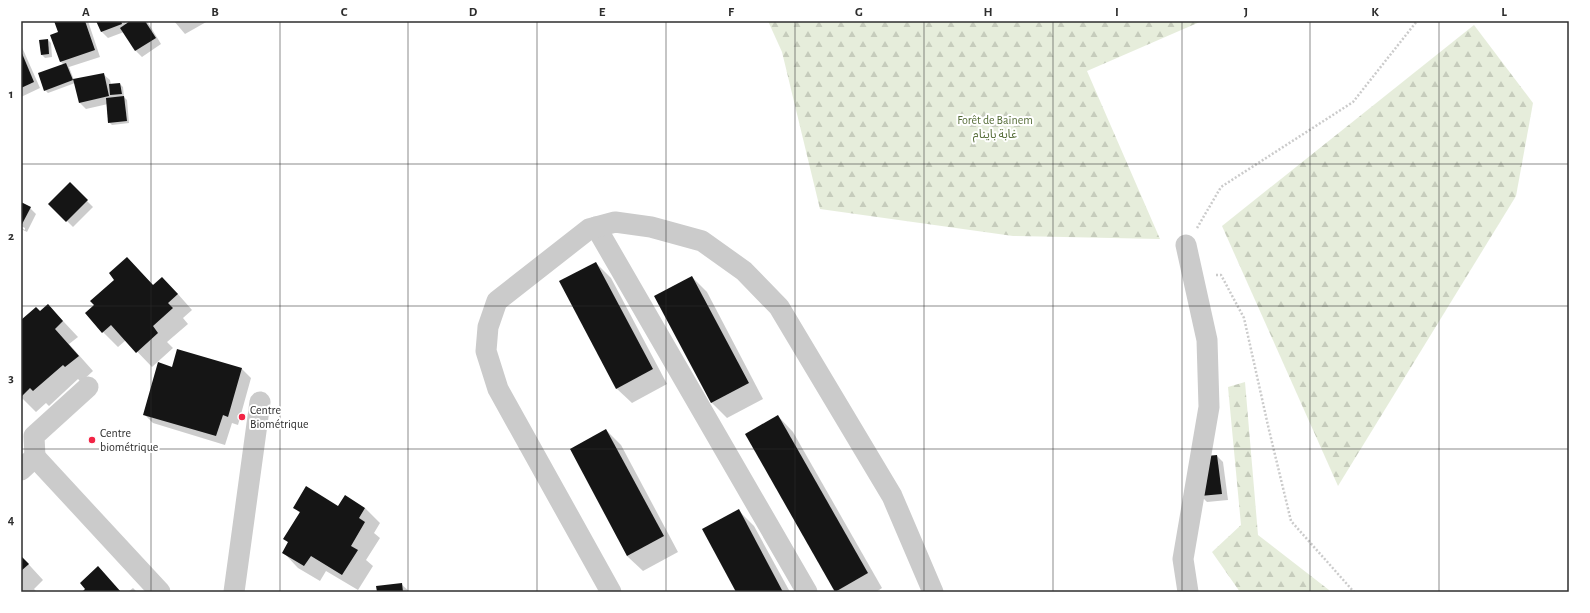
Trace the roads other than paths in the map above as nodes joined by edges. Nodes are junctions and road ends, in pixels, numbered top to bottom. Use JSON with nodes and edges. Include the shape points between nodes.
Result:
{"nodes":[{"id":1,"x":596,"y":227,"type":"junction"},
{"id":2,"x":1186,"y":245,"type":"road end"},
{"id":3,"x":88,"y":387,"type":"dead end"},
{"id":4,"x":260,"y":402,"type":"dead end"},
{"id":5,"x":28,"y":464,"type":"edge"},
{"id":6,"x":160,"y":592,"type":"edge"},
{"id":7,"x":234,"y":592,"type":"edge"},
{"id":8,"x":611,"y":592,"type":"edge"},
{"id":9,"x":807,"y":592,"type":"edge"},
{"id":10,"x":933,"y":592,"type":"edge"},
{"id":11,"x":1188,"y":592,"type":"edge"}],
"edges":[{"from":1,"to":8,"type":"street","via":[[589,229],[497,301],[488,327],[486,351],[498,389]]},
{"from":1,"to":9,"type":"street"},
{"from":1,"to":10,"type":"street","via":[[615,222],[651,227],[702,241],[744,271],[779,307],[892,496]]},
{"from":2,"to":11,"type":"street","via":[[1207,340],[1208,407],[1183,559]]},
{"from":3,"to":5,"type":"street","via":[[34,436]]},
{"from":4,"to":7,"type":"street"},
{"from":5,"to":6,"type":"street"}]}
